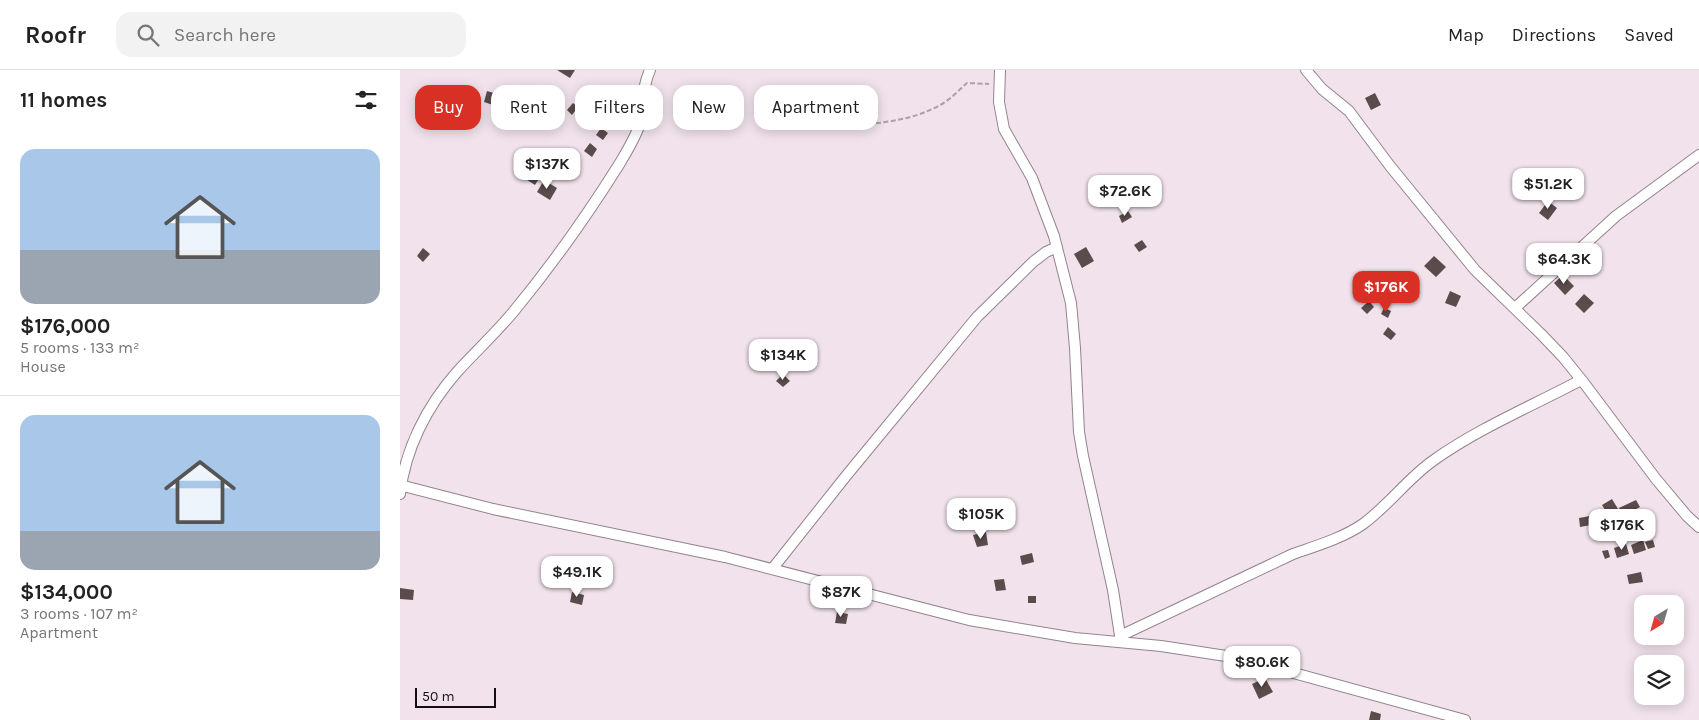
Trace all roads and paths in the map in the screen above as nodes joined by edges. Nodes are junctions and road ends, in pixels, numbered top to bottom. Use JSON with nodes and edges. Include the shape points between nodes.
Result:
{"nodes":[{"id":1,"x":650,"y":70,"type":"edge"},
{"id":2,"x":1000,"y":70,"type":"edge"},
{"id":3,"x":1306,"y":70,"type":"edge"},
{"id":4,"x":999,"y":85,"type":"junction"},
{"id":5,"x":878,"y":123,"type":"edge"},
{"id":6,"x":1699,"y":155,"type":"edge"},
{"id":7,"x":1057,"y":247,"type":"junction"},
{"id":8,"x":1515,"y":308,"type":"junction"},
{"id":9,"x":1581,"y":380,"type":"junction"},
{"id":10,"x":400,"y":488,"type":"edge"},
{"id":11,"x":1699,"y":527,"type":"edge"},
{"id":12,"x":773,"y":568,"type":"junction"},
{"id":13,"x":1120,"y":639,"type":"junction"},
{"id":14,"x":1465,"y":720,"type":"edge"}],
"edges":[{"from":1,"to":10,"type":"street","via":[[638,126],[620,163],[534,286],[437,397],[412,445]]},
{"from":2,"to":4,"type":"street"},
{"from":3,"to":8,"type":"street","via":[[1322,89],[1350,112],[1460,253]]},
{"from":4,"to":5,"type":"path","via":[[967,83],[942,104],[917,116]]},
{"from":4,"to":7,"type":"street","via":[[1004,130],[1032,178]]},
{"from":6,"to":8,"type":"street","via":[[1616,216]]},
{"from":7,"to":12,"type":"street","via":[[1033,262],[977,317]]},
{"from":7,"to":13,"type":"street","via":[[1071,303],[1083,456],[1113,590]]},
{"from":8,"to":9,"type":"street"},
{"from":9,"to":11,"type":"street","via":[[1656,479]]},
{"from":9,"to":13,"type":"street","via":[[1445,452],[1421,469],[1361,525],[1293,554]]},
{"from":10,"to":12,"type":"street"},
{"from":12,"to":13,"type":"street","via":[[969,620],[1056,636]]},
{"from":13,"to":14,"type":"street","via":[[1239,658]]}]}
